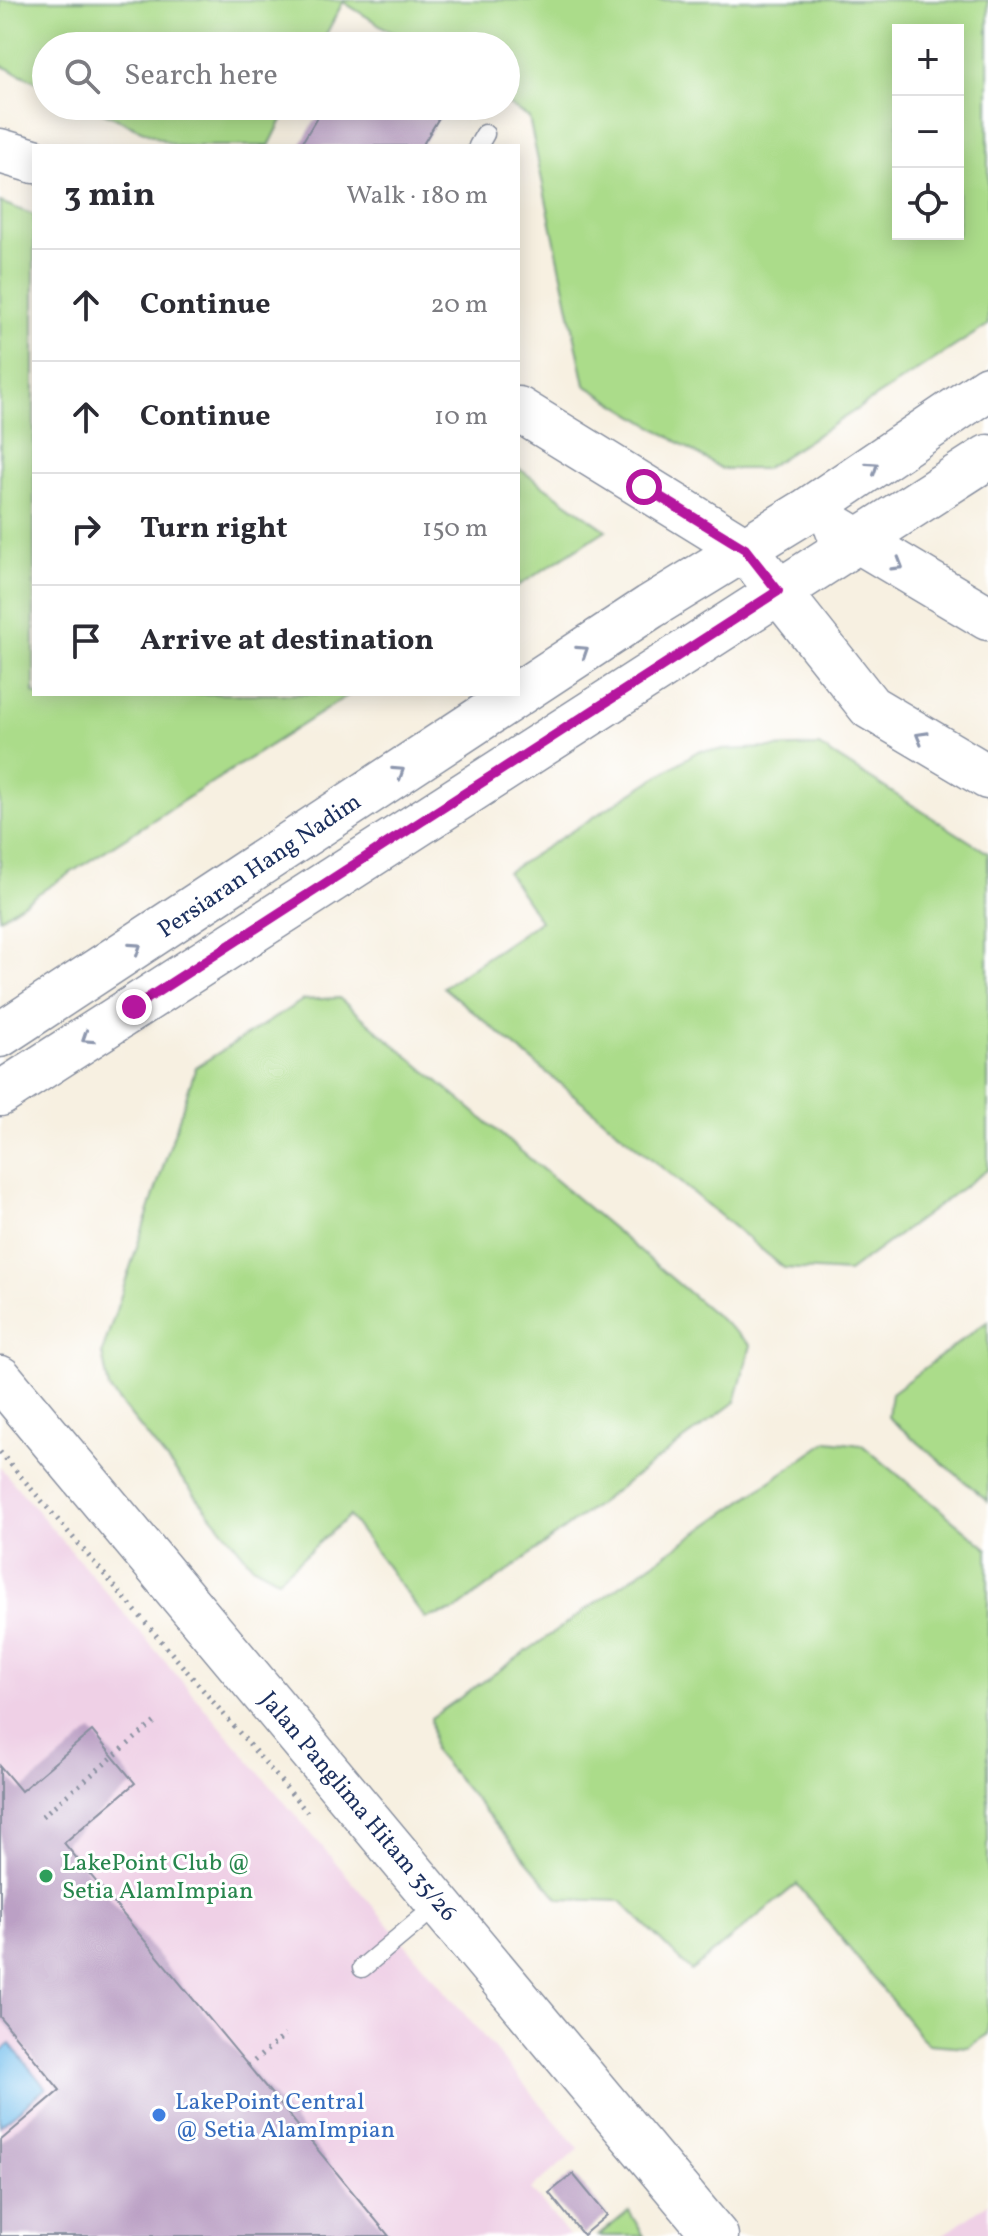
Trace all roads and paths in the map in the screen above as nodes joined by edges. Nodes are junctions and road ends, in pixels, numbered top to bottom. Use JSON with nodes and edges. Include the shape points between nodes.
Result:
{"nodes":[{"id":1,"x":0,"y":151,"type":"edge"},
{"id":2,"x":32,"y":160,"type":"edge"},
{"id":3,"x":988,"y":388,"type":"edge"},
{"id":4,"x":520,"y":410,"type":"edge"},
{"id":5,"x":988,"y":457,"type":"edge"},
{"id":6,"x":808,"y":510,"type":"junction"},
{"id":7,"x":858,"y":540,"type":"junction"},
{"id":8,"x":745,"y":549,"type":"junction"},
{"id":9,"x":778,"y":591,"type":"junction"},
{"id":10,"x":988,"y":618,"type":"edge"},
{"id":11,"x":520,"y":693,"type":"edge"},
{"id":12,"x":515,"y":696,"type":"edge"},
{"id":13,"x":988,"y":777,"type":"edge"},
{"id":14,"x":0,"y":1035,"type":"edge"},
{"id":15,"x":0,"y":1094,"type":"edge"},
{"id":16,"x":0,"y":1378,"type":"edge"},
{"id":17,"x":156,"y":1721,"type":"dead end"},
{"id":18,"x":42,"y":1816,"type":"dead end"},
{"id":19,"x":440,"y":1903,"type":"junction"},
{"id":20,"x":362,"y":1968,"type":"dead end"},
{"id":21,"x":285,"y":2035,"type":"dead end"},
{"id":22,"x":248,"y":2066,"type":"dead end"},
{"id":23,"x":716,"y":2236,"type":"edge"}],
"edges":[{"from":1,"to":2,"type":"street"},
{"from":6,"to":3,"type":"street","name":"Persiaran Hang Nadim","one_way":true},
{"from":4,"to":8,"type":"street"},
{"from":5,"to":7,"type":"street","name":"Persiaran Hang Nadim"},
{"from":6,"to":7,"type":"street"},
{"from":6,"to":8,"type":"street","name":"Persiaran Hang Nadim"},
{"from":7,"to":9,"type":"street","name":"Persiaran Hang Nadim"},
{"from":7,"to":10,"type":"street","one_way":true},
{"from":8,"to":9,"type":"street"},
{"from":11,"to":8,"type":"street","name":"Persiaran Hang Nadim","one_way":true},
{"from":13,"to":9,"type":"street","one_way":true,"via":[[870,707]]},
{"from":9,"to":15,"type":"street","name":"Persiaran Hang Nadim","one_way":true},
{"from":14,"to":12,"type":"street","name":"Persiaran Hang Nadim","one_way":true},
{"from":16,"to":19,"type":"street","name":"Jalan Panglima Hitam 35/26"},
{"from":17,"to":18,"type":"path"},
{"from":19,"to":20,"type":"lane"},
{"from":19,"to":23,"type":"street","name":"Jalan Panglima Hitam 35/26"},
{"from":21,"to":22,"type":"path"}]}
